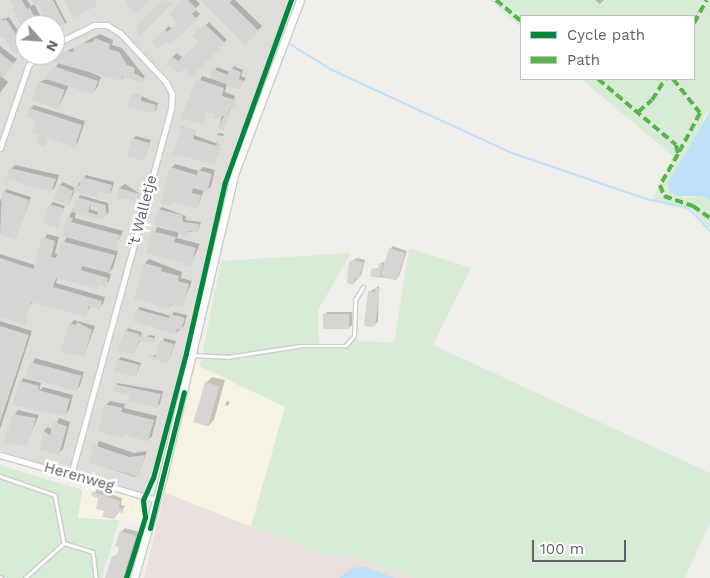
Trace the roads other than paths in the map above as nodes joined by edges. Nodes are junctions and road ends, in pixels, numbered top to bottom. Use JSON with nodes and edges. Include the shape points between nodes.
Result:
{"nodes":[{"id":1,"x":300,"y":0,"type":"edge"},
{"id":2,"x":65,"y":39,"type":"edge"},
{"id":3,"x":29,"y":65,"type":"edge"},
{"id":4,"x":0,"y":148,"type":"edge"},
{"id":5,"x":364,"y":287,"type":"dead end"},
{"id":6,"x":193,"y":355,"type":"junction"},
{"id":7,"x":0,"y":455,"type":"edge"},
{"id":8,"x":71,"y":474,"type":"junction"},
{"id":9,"x":0,"y":476,"type":"edge"},
{"id":10,"x":157,"y":500,"type":"junction"},
{"id":11,"x":64,"y":543,"type":"junction"},
{"id":12,"x":25,"y":578,"type":"edge"},
{"id":13,"x":96,"y":578,"type":"edge"},
{"id":14,"x":134,"y":578,"type":"edge"}],
"edges":[{"from":1,"to":6,"type":"street","via":[[235,172]]},
{"from":2,"to":8,"type":"street","name":"'t Walletje","via":[[94,25],[107,25],[120,33],[166,82],[172,94],[171,109]]},
{"from":3,"to":4,"type":"street"},
{"from":5,"to":6,"type":"lane","via":[[355,300],[354,336],[345,346],[299,346],[227,356]]},
{"from":6,"to":10,"type":"street"},
{"from":7,"to":8,"type":"street","name":"Herenweg"},
{"from":8,"to":10,"type":"street","name":"Herenweg"},
{"from":9,"to":11,"type":"lane","via":[[55,495]]},
{"from":10,"to":14,"type":"street"},
{"from":11,"to":12,"type":"lane"},
{"from":11,"to":13,"type":"lane","via":[[92,552]]}]}
